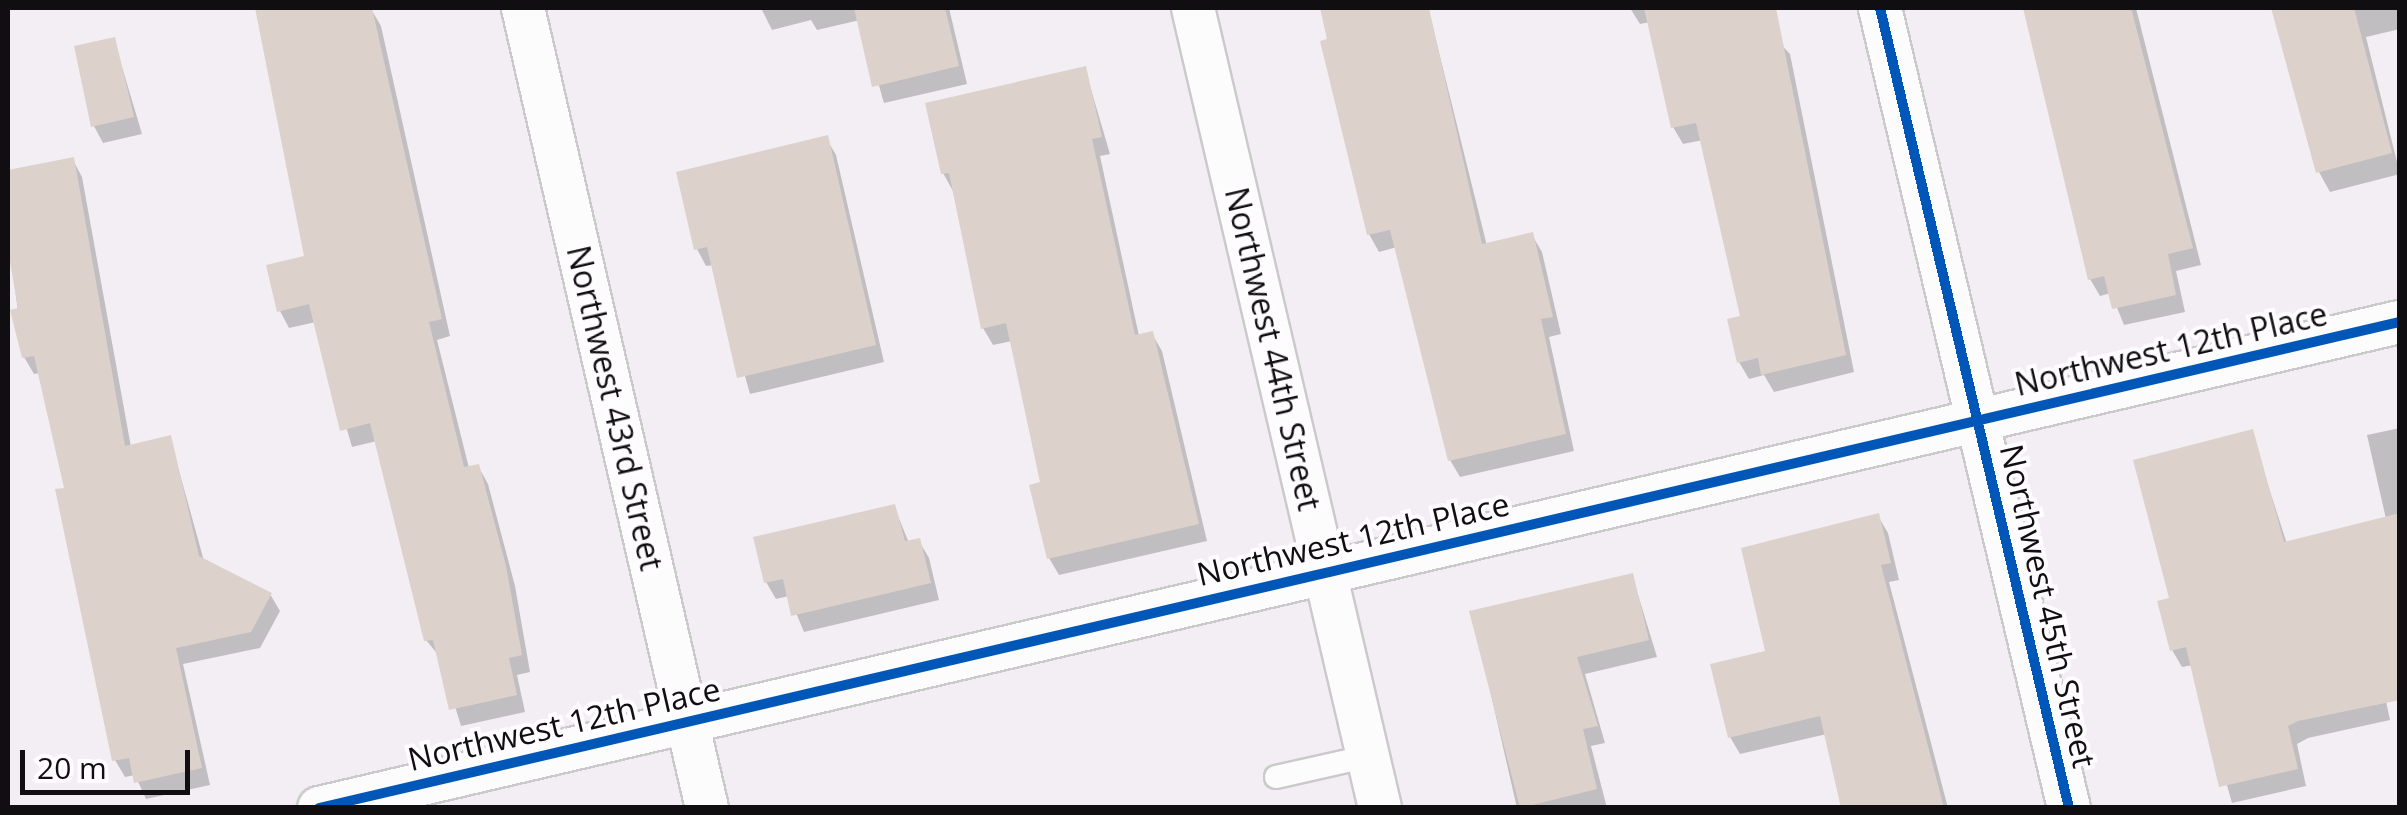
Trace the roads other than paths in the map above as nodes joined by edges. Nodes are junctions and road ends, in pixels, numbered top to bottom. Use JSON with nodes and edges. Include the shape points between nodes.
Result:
{"nodes":[{"id":1,"x":523,"y":8,"type":"edge"},
{"id":2,"x":1193,"y":8,"type":"edge"},
{"id":3,"x":1880,"y":8,"type":"edge"},
{"id":4,"x":2400,"y":322,"type":"edge"},
{"id":5,"x":1979,"y":418,"type":"junction"},
{"id":6,"x":1326,"y":572,"type":"junction"},
{"id":7,"x":686,"y":721,"type":"junction"},
{"id":8,"x":1368,"y":756,"type":"junction"},
{"id":9,"x":1276,"y":777,"type":"dead end"},
{"id":10,"x":319,"y":808,"type":"edge"},
{"id":11,"x":706,"y":808,"type":"edge"},
{"id":12,"x":1380,"y":808,"type":"edge"},
{"id":13,"x":2068,"y":808,"type":"edge"}],
"edges":[{"from":1,"to":7,"type":"street","name":"Northwest 43rd Street"},
{"from":2,"to":6,"type":"street","name":"Northwest 44th Street"},
{"from":3,"to":5,"type":"street","name":"Northwest 45th Street"},
{"from":4,"to":5,"type":"street","name":"Northwest 12th Place"},
{"from":5,"to":6,"type":"street","name":"Northwest 12th Place"},
{"from":5,"to":13,"type":"street","name":"Northwest 45th Street"},
{"from":6,"to":7,"type":"street","name":"Northwest 12th Place"},
{"from":6,"to":8,"type":"street","name":"Northwest 44th Street"},
{"from":7,"to":10,"type":"street","name":"Northwest 12th Place"},
{"from":7,"to":11,"type":"street","name":"Northwest 43rd Street"},
{"from":8,"to":9,"type":"lane"},
{"from":8,"to":12,"type":"street","name":"Northwest 44th Street"}]}
